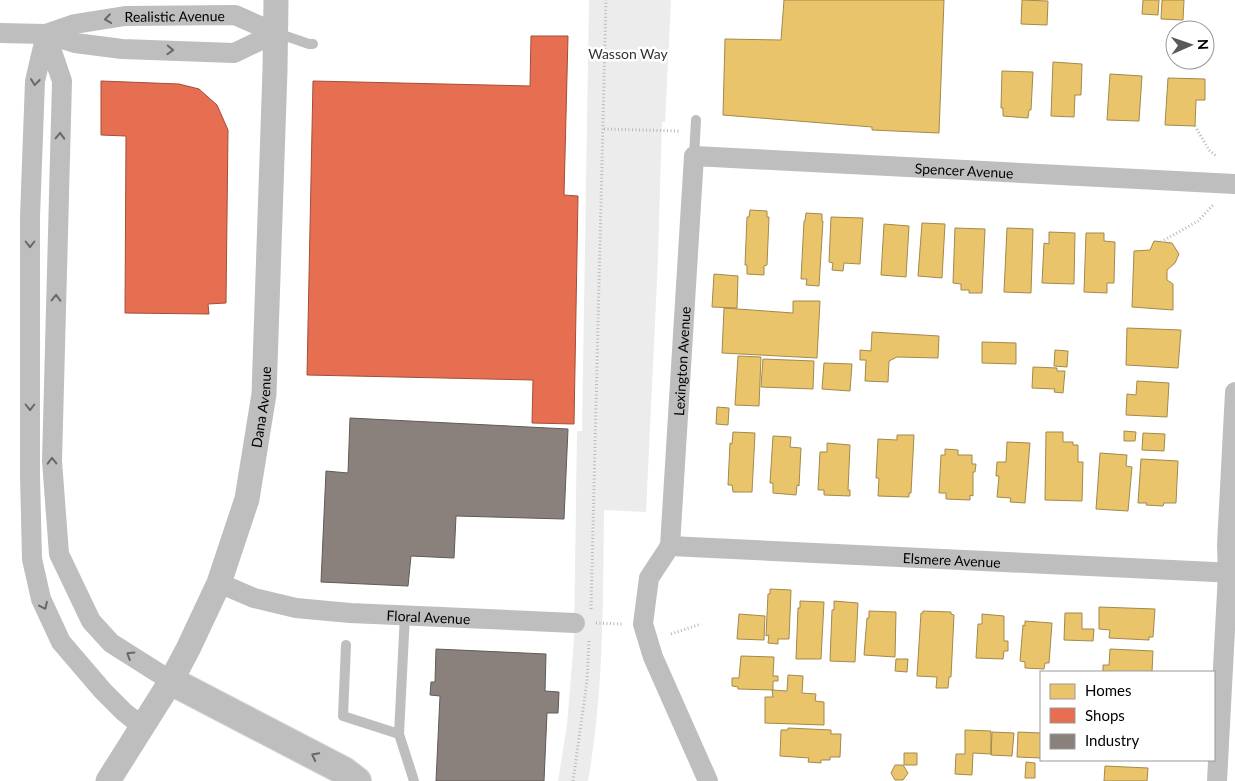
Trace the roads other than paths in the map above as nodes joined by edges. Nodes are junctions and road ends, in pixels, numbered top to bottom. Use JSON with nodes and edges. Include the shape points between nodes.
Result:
{"nodes":[{"id":1,"x":276,"y":0,"type":"edge"},
{"id":2,"x":0,"y":33,"type":"edge"},
{"id":3,"x":276,"y":33,"type":"junction"},
{"id":4,"x":46,"y":34,"type":"junction"},
{"id":5,"x":313,"y":44,"type":"dead end"},
{"id":6,"x":696,"y":120,"type":"dead end"},
{"id":7,"x":694,"y":156,"type":"junction"},
{"id":8,"x":1235,"y":184,"type":"edge"},
{"id":9,"x":1235,"y":392,"type":"edge"},
{"id":10,"x":670,"y":546,"type":"junction"},
{"id":11,"x":1232,"y":573,"type":"edge"},
{"id":12,"x":219,"y":583,"type":"junction"},
{"id":13,"x":405,"y":614,"type":"junction"},
{"id":14,"x":583,"y":623,"type":"road end"},
{"id":15,"x":346,"y":645,"type":"dead end"},
{"id":16,"x":171,"y":681,"type":"junction"},
{"id":17,"x":143,"y":727,"type":"junction"},
{"id":18,"x":399,"y":734,"type":"junction"},
{"id":19,"x":108,"y":781,"type":"edge"},
{"id":20,"x":357,"y":781,"type":"edge"},
{"id":21,"x":414,"y":781,"type":"edge"},
{"id":22,"x":708,"y":781,"type":"edge"},
{"id":23,"x":1217,"y":781,"type":"edge"}],
"edges":[{"from":1,"to":3,"type":"street","name":"Dana Avenue"},
{"from":2,"to":4,"type":"street","name":"Realistic Avenue"},
{"from":3,"to":4,"type":"street","name":"Realistic Avenue","one_way":true,"via":[[235,15],[124,16],[75,24]]},
{"from":4,"to":3,"type":"street","name":"Realistic Avenue","one_way":true,"via":[[75,43],[122,49],[234,53]]},
{"from":3,"to":5,"type":"lane"},
{"from":3,"to":12,"type":"street","name":"Dana Avenue","via":[[264,394],[247,499]]},
{"from":16,"to":4,"type":"street","one_way":true,"via":[[111,643],[91,621],[59,554],[52,461],[62,81]]},
{"from":4,"to":17,"type":"street","one_way":true,"via":[[35,82],[30,217],[32,559],[41,599],[61,642],[103,691]]},
{"from":6,"to":7,"type":"lane","name":"Lexington Avenue"},
{"from":7,"to":8,"type":"street","name":"Spencer Avenue"},
{"from":7,"to":10,"type":"street","name":"Lexington Avenue"},
{"from":9,"to":11,"type":"street","via":[[1227,545]]},
{"from":10,"to":11,"type":"street","name":"Elsmere Avenue"},
{"from":10,"to":22,"type":"street","name":"Lexington Avenue","via":[[649,578],[643,624],[653,657]]},
{"from":11,"to":23,"type":"street"},
{"from":12,"to":13,"type":"street","name":"Floral Avenue","via":[[254,598],[296,608]]},
{"from":12,"to":16,"type":"street","name":"Dana Avenue"},
{"from":13,"to":14,"type":"street","name":"Floral Avenue"},
{"from":13,"to":18,"type":"lane"},
{"from":15,"to":18,"type":"lane","via":[[343,716]]},
{"from":16,"to":17,"type":"street","name":"Dana Avenue"},
{"from":20,"to":16,"type":"highway","one_way":true,"via":[[344,771]]},
{"from":17,"to":19,"type":"street","name":"Dana Avenue"},
{"from":18,"to":21,"type":"lane"}]}
